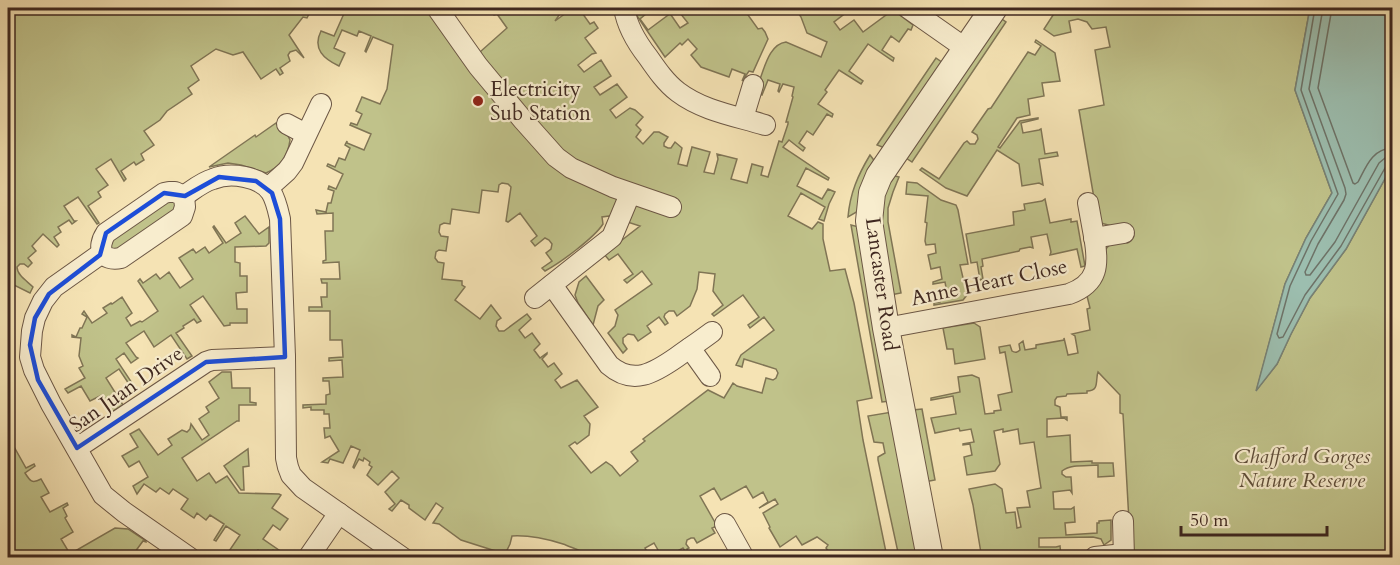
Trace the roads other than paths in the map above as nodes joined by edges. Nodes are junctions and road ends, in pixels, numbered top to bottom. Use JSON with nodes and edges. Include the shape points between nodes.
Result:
{"nodes":[{"id":1,"x":437,"y":8,"type":"edge"},
{"id":2,"x":624,"y":8,"type":"edge"},
{"id":3,"x":908,"y":8,"type":"edge"},
{"id":4,"x":994,"y":8,"type":"edge"},
{"id":5,"x":965,"y":48,"type":"junction"},
{"id":6,"x":753,"y":85,"type":"dead end"},
{"id":7,"x":321,"y":104,"type":"dead end"},
{"id":8,"x":743,"y":118,"type":"junction"},
{"id":9,"x":287,"y":124,"type":"dead end"},
{"id":10,"x":765,"y":124,"type":"dead end"},
{"id":11,"x":306,"y":134,"type":"junction"},
{"id":12,"x":268,"y":188,"type":"junction"},
{"id":13,"x":630,"y":194,"type":"junction"},
{"id":14,"x":184,"y":196,"type":"junction"},
{"id":15,"x":1088,"y":203,"type":"dead end"},
{"id":16,"x":671,"y":207,"type":"dead end"},
{"id":17,"x":1124,"y":233,"type":"dead end"},
{"id":18,"x":1094,"y":238,"type":"junction"},
{"id":19,"x":102,"y":253,"type":"junction"},
{"id":20,"x":552,"y":285,"type":"junction"},
{"id":21,"x":534,"y":298,"type":"dead end"},
{"id":22,"x":886,"y":328,"type":"junction"},
{"id":23,"x":711,"y":332,"type":"dead end"},
{"id":24,"x":690,"y":348,"type":"junction"},
{"id":25,"x":285,"y":357,"type":"junction"},
{"id":26,"x":710,"y":376,"type":"dead end"},
{"id":27,"x":77,"y":448,"type":"junction"},
{"id":28,"x":339,"y":513,"type":"junction"},
{"id":29,"x":1123,"y":521,"type":"dead end"},
{"id":30,"x":725,"y":524,"type":"dead end"},
{"id":31,"x":1124,"y":556,"type":"edge"},
{"id":32,"x":744,"y":557,"type":"edge"},
{"id":33,"x":1095,"y":557,"type":"edge"},
{"id":34,"x":190,"y":558,"type":"edge"},
{"id":35,"x":308,"y":558,"type":"edge"},
{"id":36,"x":403,"y":558,"type":"edge"},
{"id":37,"x":930,"y":558,"type":"edge"}],
"edges":[{"from":1,"to":13,"type":"street","via":[[478,66],[556,157],[571,168]]},
{"from":2,"to":8,"type":"street","via":[[639,45],[670,85],[700,105]]},
{"from":3,"to":5,"type":"street"},
{"from":4,"to":5,"type":"street","name":"Lancaster Road"},
{"from":5,"to":22,"type":"street","name":"Lancaster Road","via":[[879,176],[872,193],[869,221]]},
{"from":6,"to":8,"type":"street"},
{"from":7,"to":11,"type":"street"},
{"from":8,"to":10,"type":"street"},
{"from":9,"to":11,"type":"street"},
{"from":11,"to":12,"type":"street","via":[[293,163]]},
{"from":12,"to":14,"type":"street","via":[[231,175],[212,179]]},
{"from":12,"to":25,"type":"street","via":[[280,219]]},
{"from":13,"to":16,"type":"street"},
{"from":13,"to":20,"type":"street","via":[[612,237]]},
{"from":14,"to":19,"type":"street","via":[[164,193],[106,233]]},
{"from":14,"to":19,"type":"street","via":[[186,207],[182,216],[121,258],[113,259]]},
{"from":15,"to":18,"type":"street","name":"Anne Heart Close"},
{"from":17,"to":18,"type":"street"},
{"from":18,"to":22,"type":"street","name":"Anne Heart Close","via":[[1097,266],[1093,276],[1076,292]]},
{"from":19,"to":27,"type":"street","via":[[54,287],[35,318],[30,345],[34,370]]},
{"from":20,"to":21,"type":"street"},
{"from":20,"to":24,"type":"street","via":[[615,370],[647,375]]},
{"from":22,"to":37,"type":"street","name":"Lancaster Road"},
{"from":23,"to":24,"type":"street"},
{"from":24,"to":26,"type":"street"},
{"from":25,"to":27,"type":"street","name":"San Juan Drive","via":[[206,362]]},
{"from":25,"to":28,"type":"street","via":[[288,467],[303,488]]},
{"from":27,"to":34,"type":"street","name":"San Juan Drive","via":[[109,501]]},
{"from":28,"to":35,"type":"street"},
{"from":28,"to":36,"type":"street"},
{"from":29,"to":31,"type":"street"},
{"from":30,"to":32,"type":"street"},
{"from":31,"to":33,"type":"street"}]}
